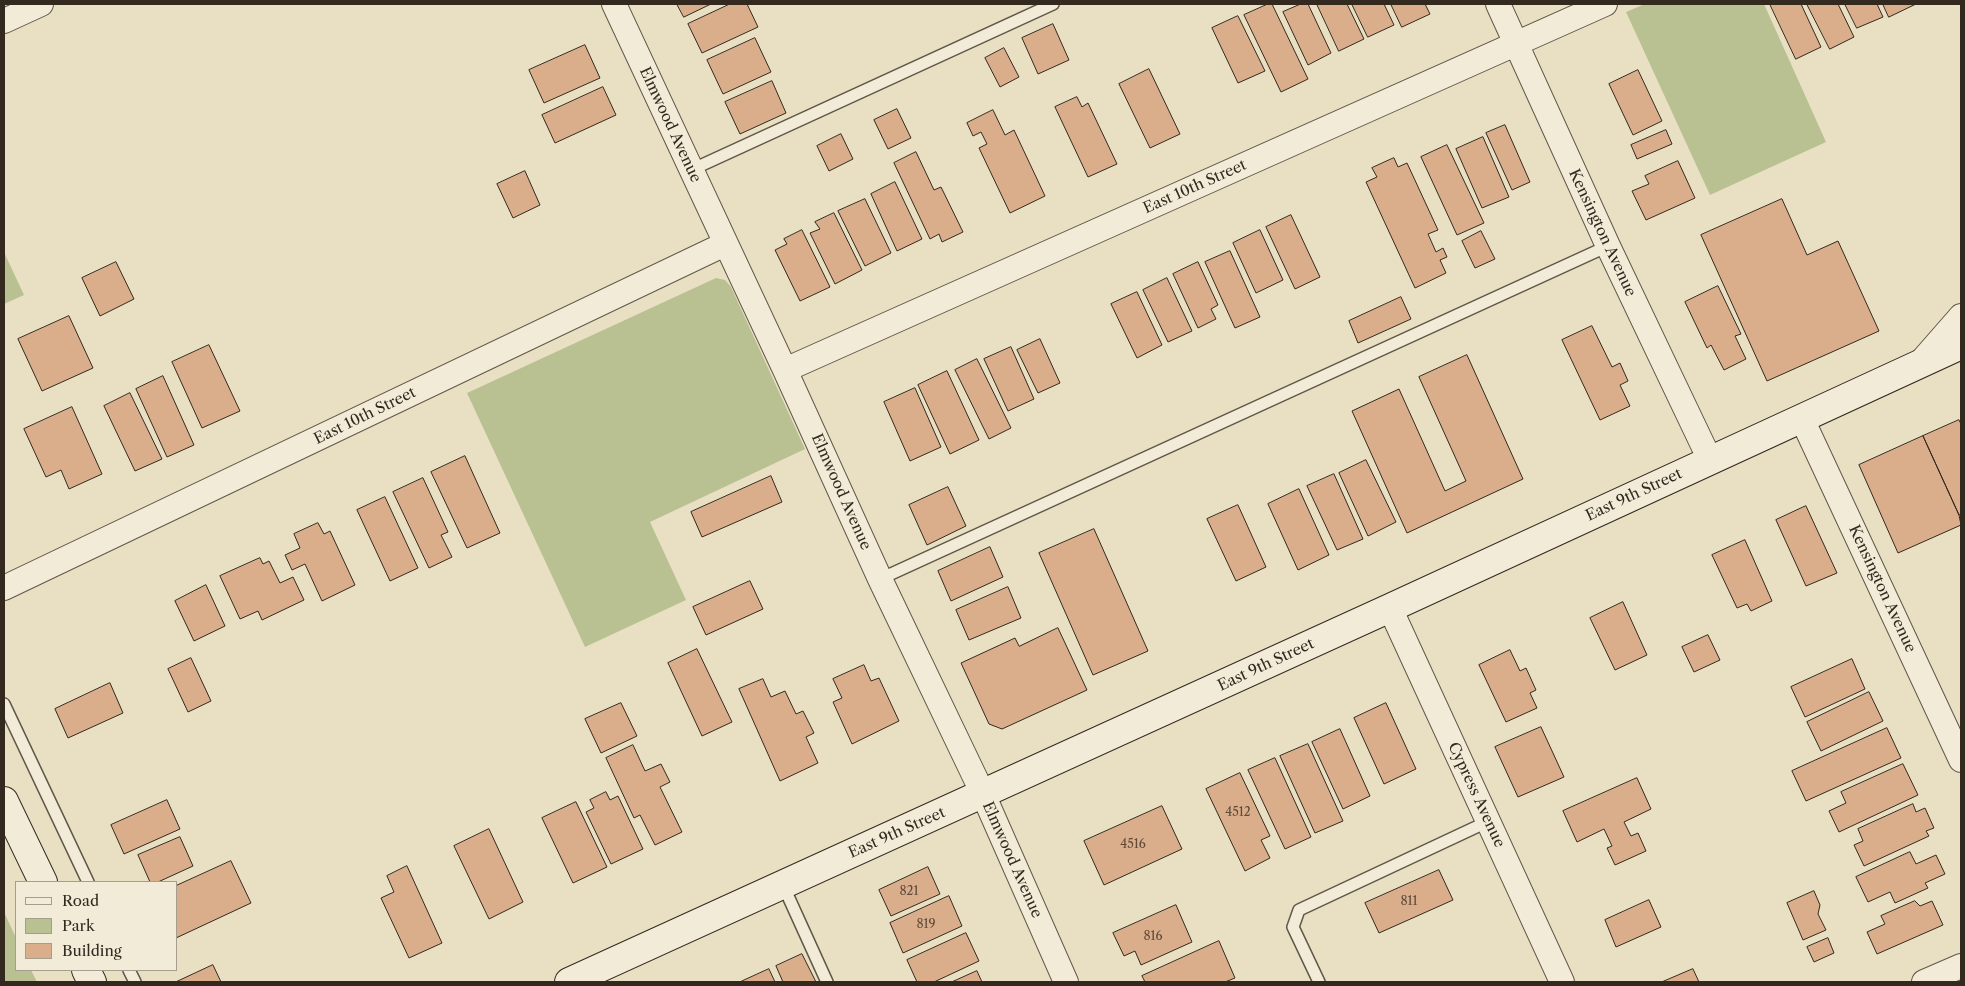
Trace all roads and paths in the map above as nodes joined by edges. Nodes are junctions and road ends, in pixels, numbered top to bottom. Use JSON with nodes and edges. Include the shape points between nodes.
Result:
{"nodes":[{"id":1,"x":41,"y":4,"type":"edge"},
{"id":2,"x":614,"y":4,"type":"edge"},
{"id":3,"x":1053,"y":4,"type":"edge"},
{"id":4,"x":1498,"y":4,"type":"edge"},
{"id":5,"x":1605,"y":4,"type":"edge"},
{"id":6,"x":4,"y":21,"type":"edge"},
{"id":7,"x":1517,"y":44,"type":"junction"},
{"id":8,"x":691,"y":170,"type":"junction"},
{"id":9,"x":725,"y":244,"type":"junction"},
{"id":10,"x":1608,"y":246,"type":"junction"},
{"id":11,"x":1961,"y":316,"type":"edge"},
{"id":12,"x":1961,"y":345,"type":"edge"},
{"id":13,"x":1918,"y":364,"type":"junction"},
{"id":14,"x":786,"y":370,"type":"junction"},
{"id":15,"x":1802,"y":419,"type":"junction"},
{"id":16,"x":1710,"y":460,"type":"junction"},
{"id":17,"x":880,"y":579,"type":"junction"},
{"id":18,"x":4,"y":588,"type":"edge"},
{"id":19,"x":1390,"y":608,"type":"junction"},
{"id":20,"x":4,"y":704,"type":"edge"},
{"id":21,"x":1961,"y":760,"type":"edge"},
{"id":22,"x":983,"y":794,"type":"junction"},
{"id":23,"x":4,"y":801,"type":"edge"},
{"id":24,"x":1489,"y":822,"type":"junction"},
{"id":25,"x":43,"y":881,"type":"edge"},
{"id":26,"x":88,"y":881,"type":"edge"},
{"id":27,"x":783,"y":885,"type":"junction"},
{"id":28,"x":1961,"y":966,"type":"edge"},
{"id":29,"x":569,"y":982,"type":"edge"},
{"id":30,"x":827,"y":982,"type":"edge"},
{"id":31,"x":1066,"y":982,"type":"edge"},
{"id":32,"x":1319,"y":982,"type":"edge"},
{"id":33,"x":1562,"y":982,"type":"edge"},
{"id":34,"x":1924,"y":982,"type":"edge"}],
"edges":[{"from":1,"to":6,"type":"street"},
{"from":2,"to":8,"type":"street","name":"Elmwood Avenue"},
{"from":3,"to":8,"type":"lane"},
{"from":4,"to":7,"type":"street","name":"Kensington Avenue"},
{"from":5,"to":7,"type":"street","name":"East 10th Street"},
{"from":7,"to":10,"type":"street","name":"Kensington Avenue"},
{"from":7,"to":14,"type":"street","name":"East 10th Street"},
{"from":8,"to":9,"type":"street","name":"Elmwood Avenue"},
{"from":9,"to":14,"type":"street","name":"Elmwood Avenue"},
{"from":9,"to":18,"type":"street","name":"East 10th Street"},
{"from":10,"to":16,"type":"street","name":"Kensington Avenue"},
{"from":10,"to":17,"type":"lane"},
{"from":11,"to":13,"type":"street"},
{"from":12,"to":13,"type":"main road","name":"East 9th Street"},
{"from":13,"to":15,"type":"main road","name":"East 9th Street"},
{"from":14,"to":17,"type":"street","name":"Elmwood Avenue"},
{"from":15,"to":16,"type":"main road","name":"East 9th Street"},
{"from":15,"to":21,"type":"street","name":"Kensington Avenue"},
{"from":16,"to":19,"type":"main road","name":"East 9th Street"},
{"from":17,"to":22,"type":"street","name":"Elmwood Avenue"},
{"from":19,"to":22,"type":"main road","name":"East 9th Street"},
{"from":19,"to":24,"type":"street","name":"Cypress Avenue"},
{"from":20,"to":26,"type":"lane"},
{"from":22,"to":27,"type":"main road","name":"East 9th Street"},
{"from":22,"to":31,"type":"street","name":"Elmwood Avenue"},
{"from":23,"to":25,"type":"main road"},
{"from":24,"to":32,"type":"lane","via":[[1299,910],[1293,927]]},
{"from":24,"to":33,"type":"street","name":"Cypress Avenue"},
{"from":27,"to":29,"type":"main road","name":"East 9th Street"},
{"from":27,"to":30,"type":"lane"},
{"from":28,"to":34,"type":"street"}]}
